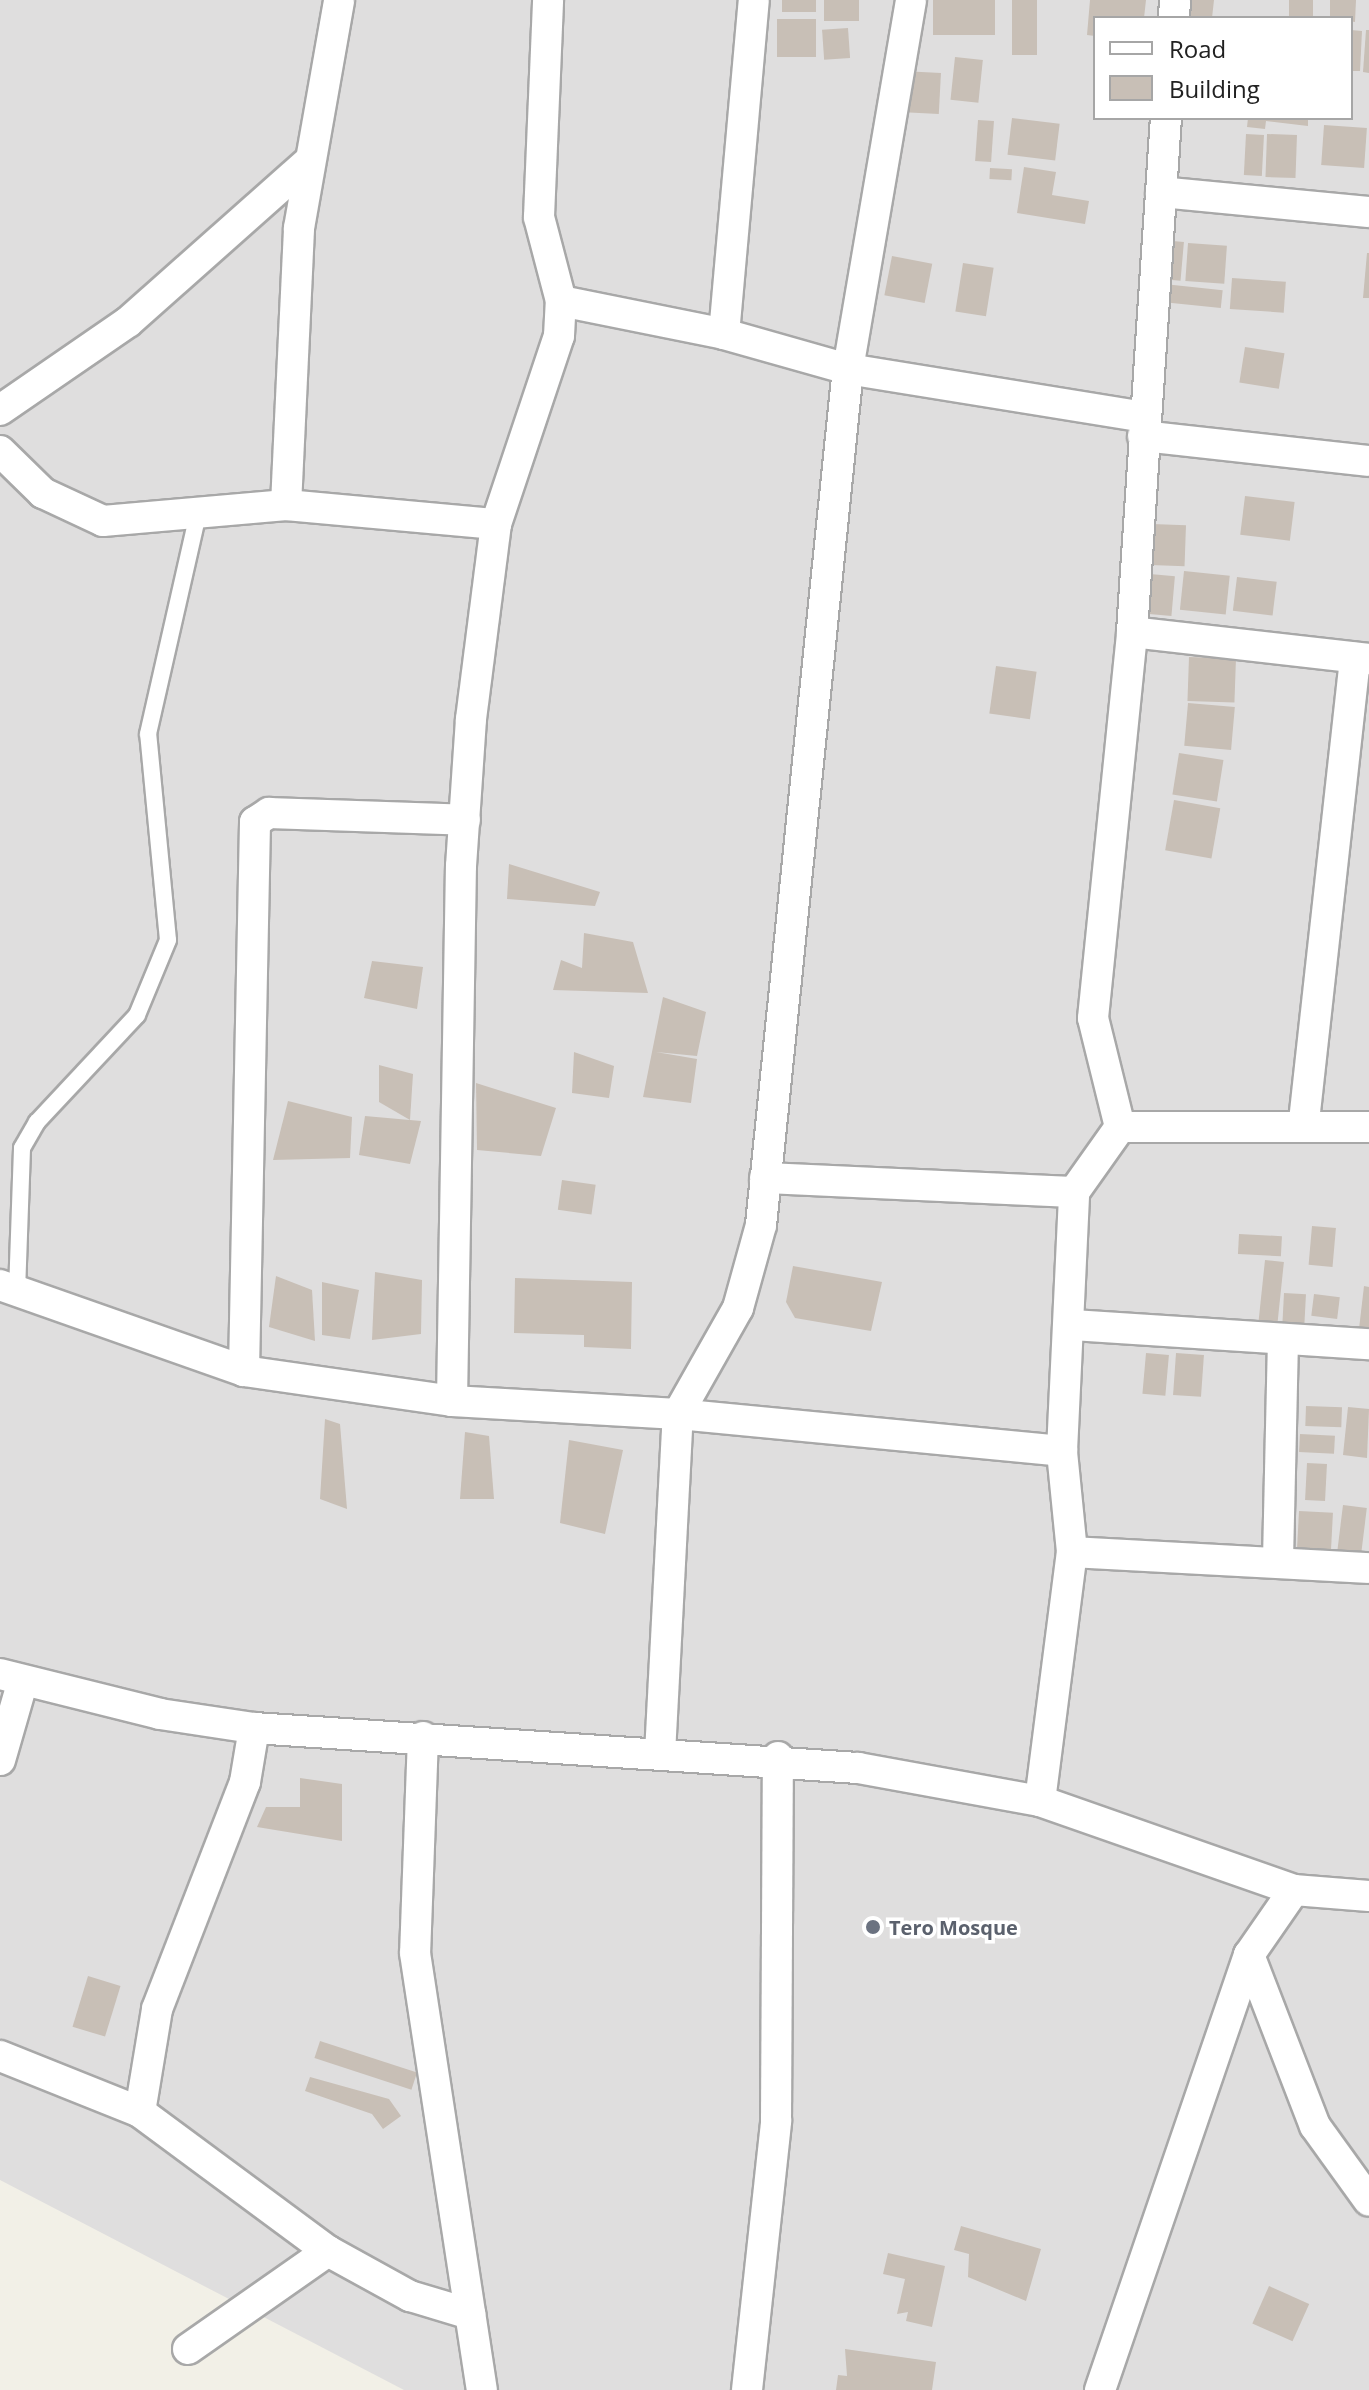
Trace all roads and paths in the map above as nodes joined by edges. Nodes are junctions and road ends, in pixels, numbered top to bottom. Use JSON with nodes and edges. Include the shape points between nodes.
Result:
{"nodes":[{"id":1,"x":339,"y":0,"type":"edge"},
{"id":2,"x":548,"y":0,"type":"edge"},
{"id":3,"x":754,"y":0,"type":"edge"},
{"id":4,"x":911,"y":0,"type":"edge"},
{"id":5,"x":1166,"y":120,"type":"edge"},
{"id":6,"x":307,"y":163,"type":"junction"},
{"id":7,"x":1161,"y":192,"type":"junction"},
{"id":8,"x":1369,"y":212,"type":"edge"},
{"id":9,"x":561,"y":301,"type":"junction"},
{"id":10,"x":724,"y":334,"type":"junction"},
{"id":11,"x":848,"y":369,"type":"junction"},
{"id":12,"x":0,"y":410,"type":"edge"},
{"id":13,"x":1144,"y":427,"type":"junction"},
{"id":14,"x":0,"y":451,"type":"edge"},
{"id":15,"x":1369,"y":461,"type":"edge"},
{"id":16,"x":286,"y":505,"type":"junction"},
{"id":17,"x":198,"y":514,"type":"junction"},
{"id":18,"x":496,"y":524,"type":"junction"},
{"id":19,"x":1132,"y":632,"type":"junction"},
{"id":20,"x":1362,"y":658,"type":"edge"},
{"id":21,"x":465,"y":820,"type":"junction"},
{"id":22,"x":1304,"y":1121,"type":"junction"},
{"id":23,"x":1120,"y":1127,"type":"junction"},
{"id":24,"x":1369,"y":1127,"type":"edge"},
{"id":25,"x":765,"y":1178,"type":"junction"},
{"id":26,"x":1074,"y":1192,"type":"junction"},
{"id":27,"x":8,"y":1288,"type":"edge"},
{"id":28,"x":1072,"y":1325,"type":"junction"},
{"id":29,"x":1283,"y":1341,"type":"junction"},
{"id":30,"x":1369,"y":1344,"type":"edge"},
{"id":31,"x":244,"y":1371,"type":"junction"},
{"id":32,"x":452,"y":1401,"type":"junction"},
{"id":33,"x":678,"y":1414,"type":"junction"},
{"id":34,"x":1062,"y":1451,"type":"junction"},
{"id":35,"x":1072,"y":1552,"type":"junction"},
{"id":36,"x":1278,"y":1560,"type":"junction"},
{"id":37,"x":1369,"y":1568,"type":"edge"},
{"id":38,"x":11,"y":1679,"type":"edge"},
{"id":39,"x":254,"y":1728,"type":"junction"},
{"id":40,"x":423,"y":1737,"type":"junction"},
{"id":41,"x":660,"y":1754,"type":"junction"},
{"id":42,"x":778,"y":1757,"type":"junction"},
{"id":43,"x":0,"y":1760,"type":"edge"},
{"id":44,"x":1040,"y":1801,"type":"junction"},
{"id":45,"x":1294,"y":1890,"type":"junction"},
{"id":46,"x":1369,"y":1896,"type":"edge"},
{"id":47,"x":1249,"y":1955,"type":"junction"},
{"id":48,"x":0,"y":2056,"type":"edge"},
{"id":49,"x":140,"y":2112,"type":"junction"},
{"id":50,"x":1369,"y":2201,"type":"edge"},
{"id":51,"x":328,"y":2251,"type":"junction"},
{"id":52,"x":470,"y":2314,"type":"junction"},
{"id":53,"x":188,"y":2349,"type":"dead end"},
{"id":54,"x":482,"y":2390,"type":"edge"},
{"id":55,"x":747,"y":2390,"type":"edge"},
{"id":56,"x":1100,"y":2390,"type":"edge"}],
"edges":[{"from":1,"to":6,"type":"street"},
{"from":2,"to":9,"type":"street","via":[[539,217]]},
{"from":3,"to":10,"type":"street"},
{"from":4,"to":11,"type":"street"},
{"from":5,"to":7,"type":"street"},
{"from":6,"to":12,"type":"street","via":[[128,322]]},
{"from":6,"to":16,"type":"street"},
{"from":7,"to":8,"type":"street"},
{"from":7,"to":13,"type":"street"},
{"from":9,"to":10,"type":"street"},
{"from":9,"to":18,"type":"street","via":[[551,371]]},
{"from":10,"to":11,"type":"street"},
{"from":11,"to":13,"type":"street"},
{"from":11,"to":25,"type":"street"},
{"from":13,"to":15,"type":"street"},
{"from":13,"to":19,"type":"street"},
{"from":14,"to":17,"type":"street","via":[[43,493],[83,515],[136,520]]},
{"from":16,"to":17,"type":"street"},
{"from":16,"to":18,"type":"street"},
{"from":17,"to":27,"type":"lane","via":[[148,734],[168,940],[137,1015],[37,1122],[22,1148]]},
{"from":18,"to":21,"type":"street"},
{"from":19,"to":20,"type":"street"},
{"from":19,"to":23,"type":"street","via":[[1093,1018]]},
{"from":20,"to":22,"type":"street"},
{"from":21,"to":31,"type":"street","via":[[269,813],[255,822]]},
{"from":21,"to":32,"type":"street"},
{"from":22,"to":23,"type":"street"},
{"from":22,"to":24,"type":"street"},
{"from":23,"to":26,"type":"street"},
{"from":25,"to":26,"type":"street"},
{"from":25,"to":33,"type":"street","via":[[754,1264],[738,1308]]},
{"from":26,"to":28,"type":"street"},
{"from":27,"to":31,"type":"street"},
{"from":28,"to":29,"type":"street"},
{"from":28,"to":34,"type":"street"},
{"from":29,"to":30,"type":"street"},
{"from":29,"to":36,"type":"street"},
{"from":31,"to":32,"type":"street"},
{"from":32,"to":33,"type":"street"},
{"from":33,"to":34,"type":"street"},
{"from":33,"to":41,"type":"street"},
{"from":34,"to":35,"type":"street"},
{"from":35,"to":36,"type":"street"},
{"from":35,"to":44,"type":"street"},
{"from":36,"to":37,"type":"street"},
{"from":38,"to":39,"type":"street"},
{"from":38,"to":43,"type":"street"},
{"from":39,"to":40,"type":"street"},
{"from":39,"to":49,"type":"street","via":[[245,1782],[157,2009]]},
{"from":40,"to":41,"type":"street"},
{"from":40,"to":52,"type":"street","via":[[415,1953]]},
{"from":41,"to":42,"type":"street"},
{"from":42,"to":44,"type":"street"},
{"from":42,"to":55,"type":"street","via":[[776,2121]]},
{"from":44,"to":45,"type":"street"},
{"from":45,"to":46,"type":"street"},
{"from":45,"to":47,"type":"street"},
{"from":47,"to":50,"type":"street","via":[[1315,2126]]},
{"from":47,"to":56,"type":"street"},
{"from":48,"to":49,"type":"street"},
{"from":49,"to":51,"type":"street"},
{"from":51,"to":52,"type":"street","via":[[410,2296]]},
{"from":51,"to":53,"type":"street"},
{"from":52,"to":54,"type":"street"}]}
